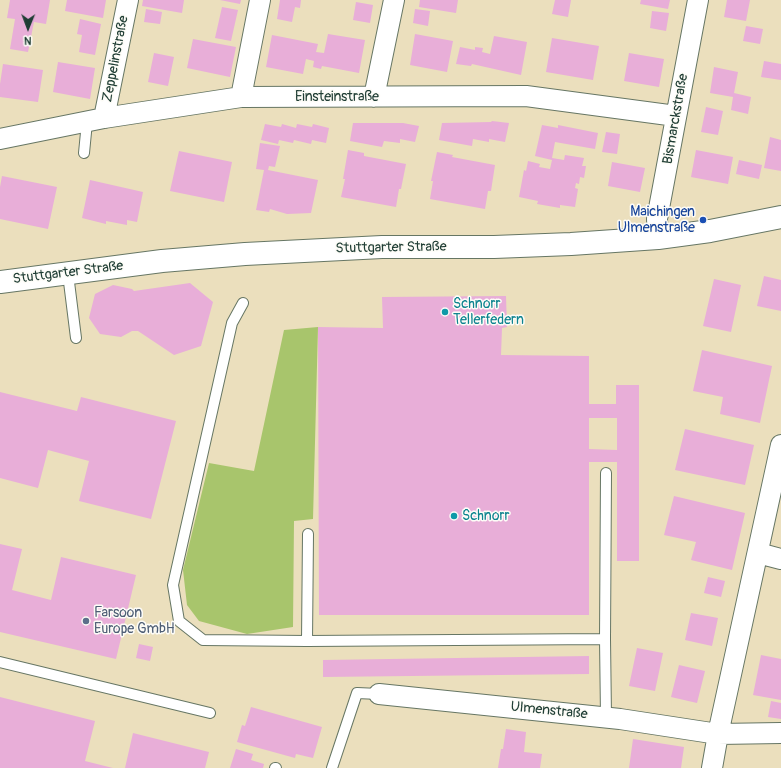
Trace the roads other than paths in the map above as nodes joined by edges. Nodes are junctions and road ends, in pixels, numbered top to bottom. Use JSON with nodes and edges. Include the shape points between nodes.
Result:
{"nodes":[{"id":1,"x":128,"y":0,"type":"edge"},
{"id":2,"x":260,"y":0,"type":"edge"},
{"id":3,"x":394,"y":0,"type":"edge"},
{"id":4,"x":698,"y":0,"type":"edge"},
{"id":5,"x":241,"y":97,"type":"junction"},
{"id":6,"x":374,"y":97,"type":"junction"},
{"id":7,"x":676,"y":116,"type":"junction"},
{"id":8,"x":96,"y":120,"type":"junction"},
{"id":9,"x":0,"y":139,"type":"edge"},
{"id":10,"x":84,"y":153,"type":"dead end"},
{"id":11,"x":781,"y":217,"type":"edge"},
{"id":12,"x":658,"y":238,"type":"junction"},
{"id":13,"x":68,"y":274,"type":"junction"},
{"id":14,"x":0,"y":282,"type":"edge"},
{"id":15,"x":243,"y":303,"type":"dead end"},
{"id":16,"x":76,"y":338,"type":"dead end"},
{"id":17,"x":781,"y":445,"type":"edge"},
{"id":18,"x":606,"y":473,"type":"dead end"},
{"id":19,"x":308,"y":534,"type":"dead end"},
{"id":20,"x":758,"y":553,"type":"junction"},
{"id":21,"x":781,"y":559,"type":"edge"},
{"id":22,"x":605,"y":639,"type":"junction"},
{"id":23,"x":307,"y":641,"type":"junction"},
{"id":24,"x":0,"y":662,"type":"edge"},
{"id":25,"x":379,"y":694,"type":"joint"},
{"id":26,"x":210,"y":713,"type":"dead end"},
{"id":27,"x":606,"y":718,"type":"junction"},
{"id":28,"x":781,"y":733,"type":"edge"},
{"id":29,"x":718,"y":734,"type":"junction"},
{"id":30,"x":332,"y":768,"type":"edge"},
{"id":31,"x":712,"y":768,"type":"edge"}],
"edges":[{"from":1,"to":8,"type":"street","name":"Zeppelinstraße"},
{"from":2,"to":5,"type":"street"},
{"from":3,"to":6,"type":"street"},
{"from":4,"to":7,"type":"street","name":"Bismarckstraße"},
{"from":5,"to":6,"type":"street","name":"Einsteinstraße"},
{"from":5,"to":8,"type":"street","name":"Einsteinstraße"},
{"from":6,"to":7,"type":"street","name":"Einsteinstraße","via":[[526,96]]},
{"from":7,"to":12,"type":"street","name":"Bismarckstraße","via":[[657,219]]},
{"from":8,"to":9,"type":"street","name":"Einsteinstraße"},
{"from":8,"to":10,"type":"lane"},
{"from":11,"to":12,"type":"street","name":"Stuttgarter Straße"},
{"from":12,"to":13,"type":"street","name":"Stuttgarter Straße","via":[[563,245],[253,253]]},
{"from":13,"to":14,"type":"street","name":"Stuttgarter Straße"},
{"from":13,"to":16,"type":"lane"},
{"from":15,"to":23,"type":"lane","via":[[232,323],[173,585],[179,620],[203,640]]},
{"from":17,"to":20,"type":"street"},
{"from":18,"to":22,"type":"lane"},
{"from":19,"to":23,"type":"lane"},
{"from":20,"to":21,"type":"street"},
{"from":20,"to":29,"type":"street"},
{"from":22,"to":23,"type":"lane"},
{"from":22,"to":27,"type":"lane"},
{"from":24,"to":26,"type":"lane"},
{"from":25,"to":27,"type":"street","name":"Ulmenstraße"},
{"from":25,"to":30,"type":"lane","via":[[357,693]]},
{"from":27,"to":29,"type":"street","name":"Ulmenstraße"},
{"from":28,"to":29,"type":"street","name":"Ulmenstraße"},
{"from":29,"to":31,"type":"street"}]}
